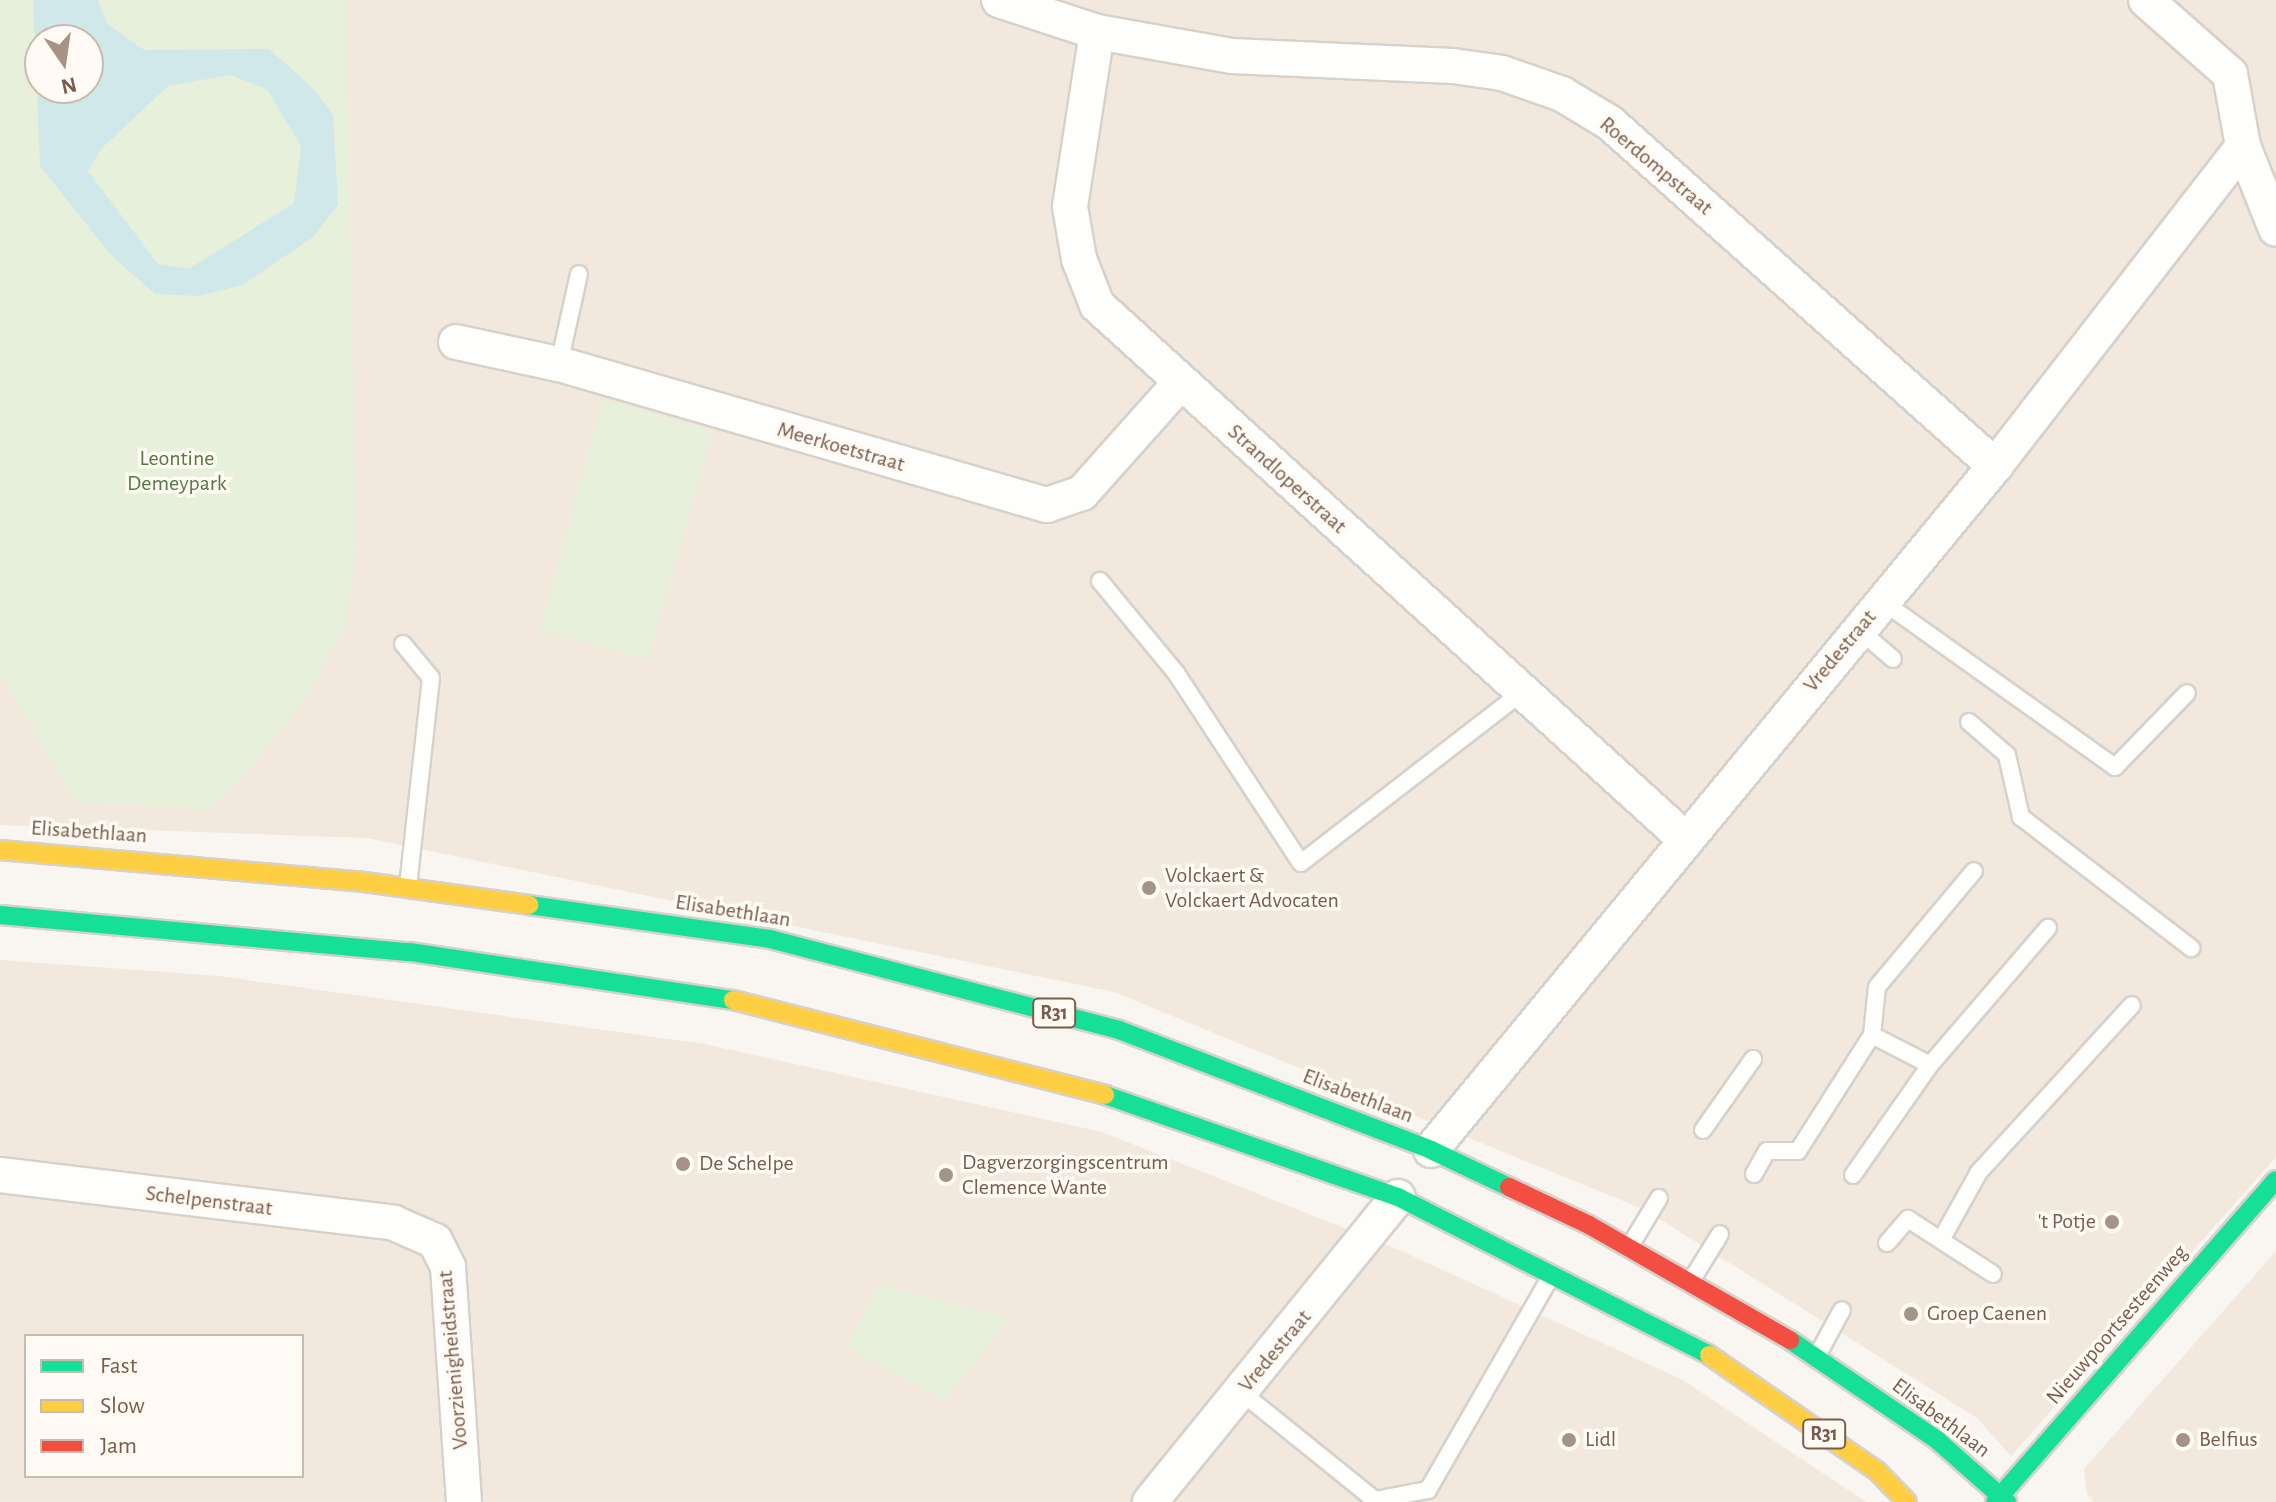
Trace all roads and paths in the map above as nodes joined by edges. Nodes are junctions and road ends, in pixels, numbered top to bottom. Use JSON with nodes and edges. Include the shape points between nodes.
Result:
{"nodes":[{"id":1,"x":999,"y":0,"type":"edge"},
{"id":2,"x":2146,"y":0,"type":"edge"},
{"id":3,"x":1097,"y":32,"type":"junction"},
{"id":4,"x":2243,"y":146,"type":"junction"},
{"id":5,"x":2276,"y":229,"type":"edge"},
{"id":6,"x":579,"y":274,"type":"dead end"},
{"id":7,"x":456,"y":342,"type":"dead end"},
{"id":8,"x":559,"y":364,"type":"junction"},
{"id":9,"x":1180,"y":383,"type":"junction"},
{"id":10,"x":1995,"y":466,"type":"junction"},
{"id":11,"x":1100,"y":581,"type":"dead end"},
{"id":12,"x":1882,"y":601,"type":"junction"},
{"id":13,"x":1858,"y":629,"type":"junction"},
{"id":14,"x":403,"y":644,"type":"dead end"},
{"id":15,"x":1893,"y":659,"type":"dead end"},
{"id":16,"x":1522,"y":692,"type":"junction"},
{"id":17,"x":2187,"y":693,"type":"dead end"},
{"id":18,"x":1969,"y":722,"type":"dead end"},
{"id":19,"x":1685,"y":839,"type":"junction"},
{"id":20,"x":0,"y":850,"type":"edge"},
{"id":21,"x":1974,"y":871,"type":"dead end"},
{"id":22,"x":408,"y":888,"type":"junction"},
{"id":23,"x":0,"y":915,"type":"edge"},
{"id":24,"x":2048,"y":928,"type":"dead end"},
{"id":25,"x":2191,"y":948,"type":"dead end"},
{"id":26,"x":2132,"y":1005,"type":"dead end"},
{"id":27,"x":1872,"y":1035,"type":"junction"},
{"id":28,"x":1753,"y":1059,"type":"dead end"},
{"id":29,"x":1930,"y":1065,"type":"junction"},
{"id":30,"x":1703,"y":1130,"type":"dead end"},
{"id":31,"x":1427,"y":1156,"type":"junction"},
{"id":32,"x":1754,"y":1174,"type":"dead end"},
{"id":33,"x":0,"y":1175,"type":"edge"},
{"id":34,"x":1853,"y":1175,"type":"dead end"},
{"id":35,"x":2276,"y":1180,"type":"edge"},
{"id":36,"x":1402,"y":1191,"type":"junction"},
{"id":37,"x":1659,"y":1198,"type":"dead end"},
{"id":38,"x":416,"y":1233,"type":"joint"},
{"id":39,"x":1720,"y":1234,"type":"dead end"},
{"id":40,"x":1941,"y":1240,"type":"junction"},
{"id":41,"x":1887,"y":1243,"type":"dead end"},
{"id":42,"x":1629,"y":1248,"type":"junction"},
{"id":43,"x":1552,"y":1274,"type":"junction"},
{"id":44,"x":1993,"y":1274,"type":"dead end"},
{"id":45,"x":1691,"y":1282,"type":"junction"},
{"id":46,"x":1842,"y":1310,"type":"dead end"},
{"id":47,"x":1816,"y":1358,"type":"junction"},
{"id":48,"x":1241,"y":1392,"type":"junction"},
{"id":49,"x":2000,"y":1500,"type":"edge"},
{"id":50,"x":464,"y":1502,"type":"edge"},
{"id":51,"x":1150,"y":1502,"type":"edge"},
{"id":52,"x":1907,"y":1502,"type":"edge"}],
"edges":[{"from":1,"to":3,"type":"street","name":"Roerdompstraat"},
{"from":2,"to":4,"type":"street","via":[[2230,74]]},
{"from":3,"to":9,"type":"street","name":"Strandloperstraat","via":[[1070,207],[1079,259],[1097,305]]},
{"from":3,"to":10,"type":"street","name":"Roerdompstraat","via":[[1232,56],[1477,69],[1562,94],[1610,123]]},
{"from":4,"to":5,"type":"street"},
{"from":4,"to":10,"type":"street","name":"Vredestraat"},
{"from":6,"to":8,"type":"lane"},
{"from":7,"to":8,"type":"street","name":"Meerkoetstraat"},
{"from":8,"to":9,"type":"street","name":"Meerkoetstraat","via":[[1047,505],[1082,493]]},
{"from":9,"to":16,"type":"street","name":"Strandloperstraat"},
{"from":10,"to":12,"type":"street","name":"Vredestraat"},
{"from":11,"to":16,"type":"lane","via":[[1176,673],[1301,863]]},
{"from":12,"to":13,"type":"street","name":"Vredestraat"},
{"from":12,"to":17,"type":"lane","via":[[2115,767]]},
{"from":13,"to":15,"type":"lane"},
{"from":13,"to":19,"type":"street","name":"Vredestraat"},
{"from":14,"to":22,"type":"lane","via":[[431,678]]},
{"from":16,"to":19,"type":"street","name":"Strandloperstraat"},
{"from":18,"to":25,"type":"lane","via":[[2007,755],[2021,817]]},
{"from":19,"to":31,"type":"street","name":"Vredestraat"},
{"from":20,"to":22,"type":"main road","name":"Elisabethlaan","number":"R31","via":[[195,864]]},
{"from":21,"to":27,"type":"lane","via":[[1877,987]]},
{"from":22,"to":31,"type":"main road","name":"Elisabethlaan","number":"R31","via":[[770,939],[1119,1030]]},
{"from":23,"to":36,"type":"main road","number":"R31","via":[[410,952],[745,1002],[1077,1085]]},
{"from":24,"to":29,"type":"lane"},
{"from":26,"to":40,"type":"lane","via":[[1979,1172]]},
{"from":27,"to":29,"type":"lane"},
{"from":27,"to":32,"type":"lane","via":[[1798,1151],[1767,1151]]},
{"from":28,"to":30,"type":"lane"},
{"from":29,"to":34,"type":"lane"},
{"from":31,"to":42,"type":"main road","name":"Elisabethlaan","number":"R31"},
{"from":33,"to":38,"type":"street","name":"Schelpenstraat","via":[[394,1223]]},
{"from":35,"to":49,"type":"main road","name":"Nieuwpoortsesteenweg"},
{"from":36,"to":43,"type":"main road","number":"R31"},
{"from":36,"to":48,"type":"street","name":"Vredestraat"},
{"from":37,"to":42,"type":"lane"},
{"from":38,"to":50,"type":"street","name":"Voorzienigheidstraat","via":[[435,1241],[448,1267]]},
{"from":39,"to":45,"type":"lane"},
{"from":40,"to":41,"type":"lane","via":[[1908,1219]]},
{"from":40,"to":44,"type":"lane"},
{"from":42,"to":45,"type":"main road","name":"Elisabethlaan","number":"R31"},
{"from":43,"to":48,"type":"lane","via":[[1428,1490],[1375,1500]]},
{"from":43,"to":52,"type":"main road","number":"R31","via":[[1687,1340],[1877,1471]]},
{"from":45,"to":47,"type":"main road","name":"Elisabethlaan","number":"R31"},
{"from":46,"to":47,"type":"lane"},
{"from":47,"to":49,"type":"main road","name":"Elisabethlaan","number":"R31","via":[[1937,1440]]},
{"from":48,"to":51,"type":"street","name":"Vredestraat"}]}
